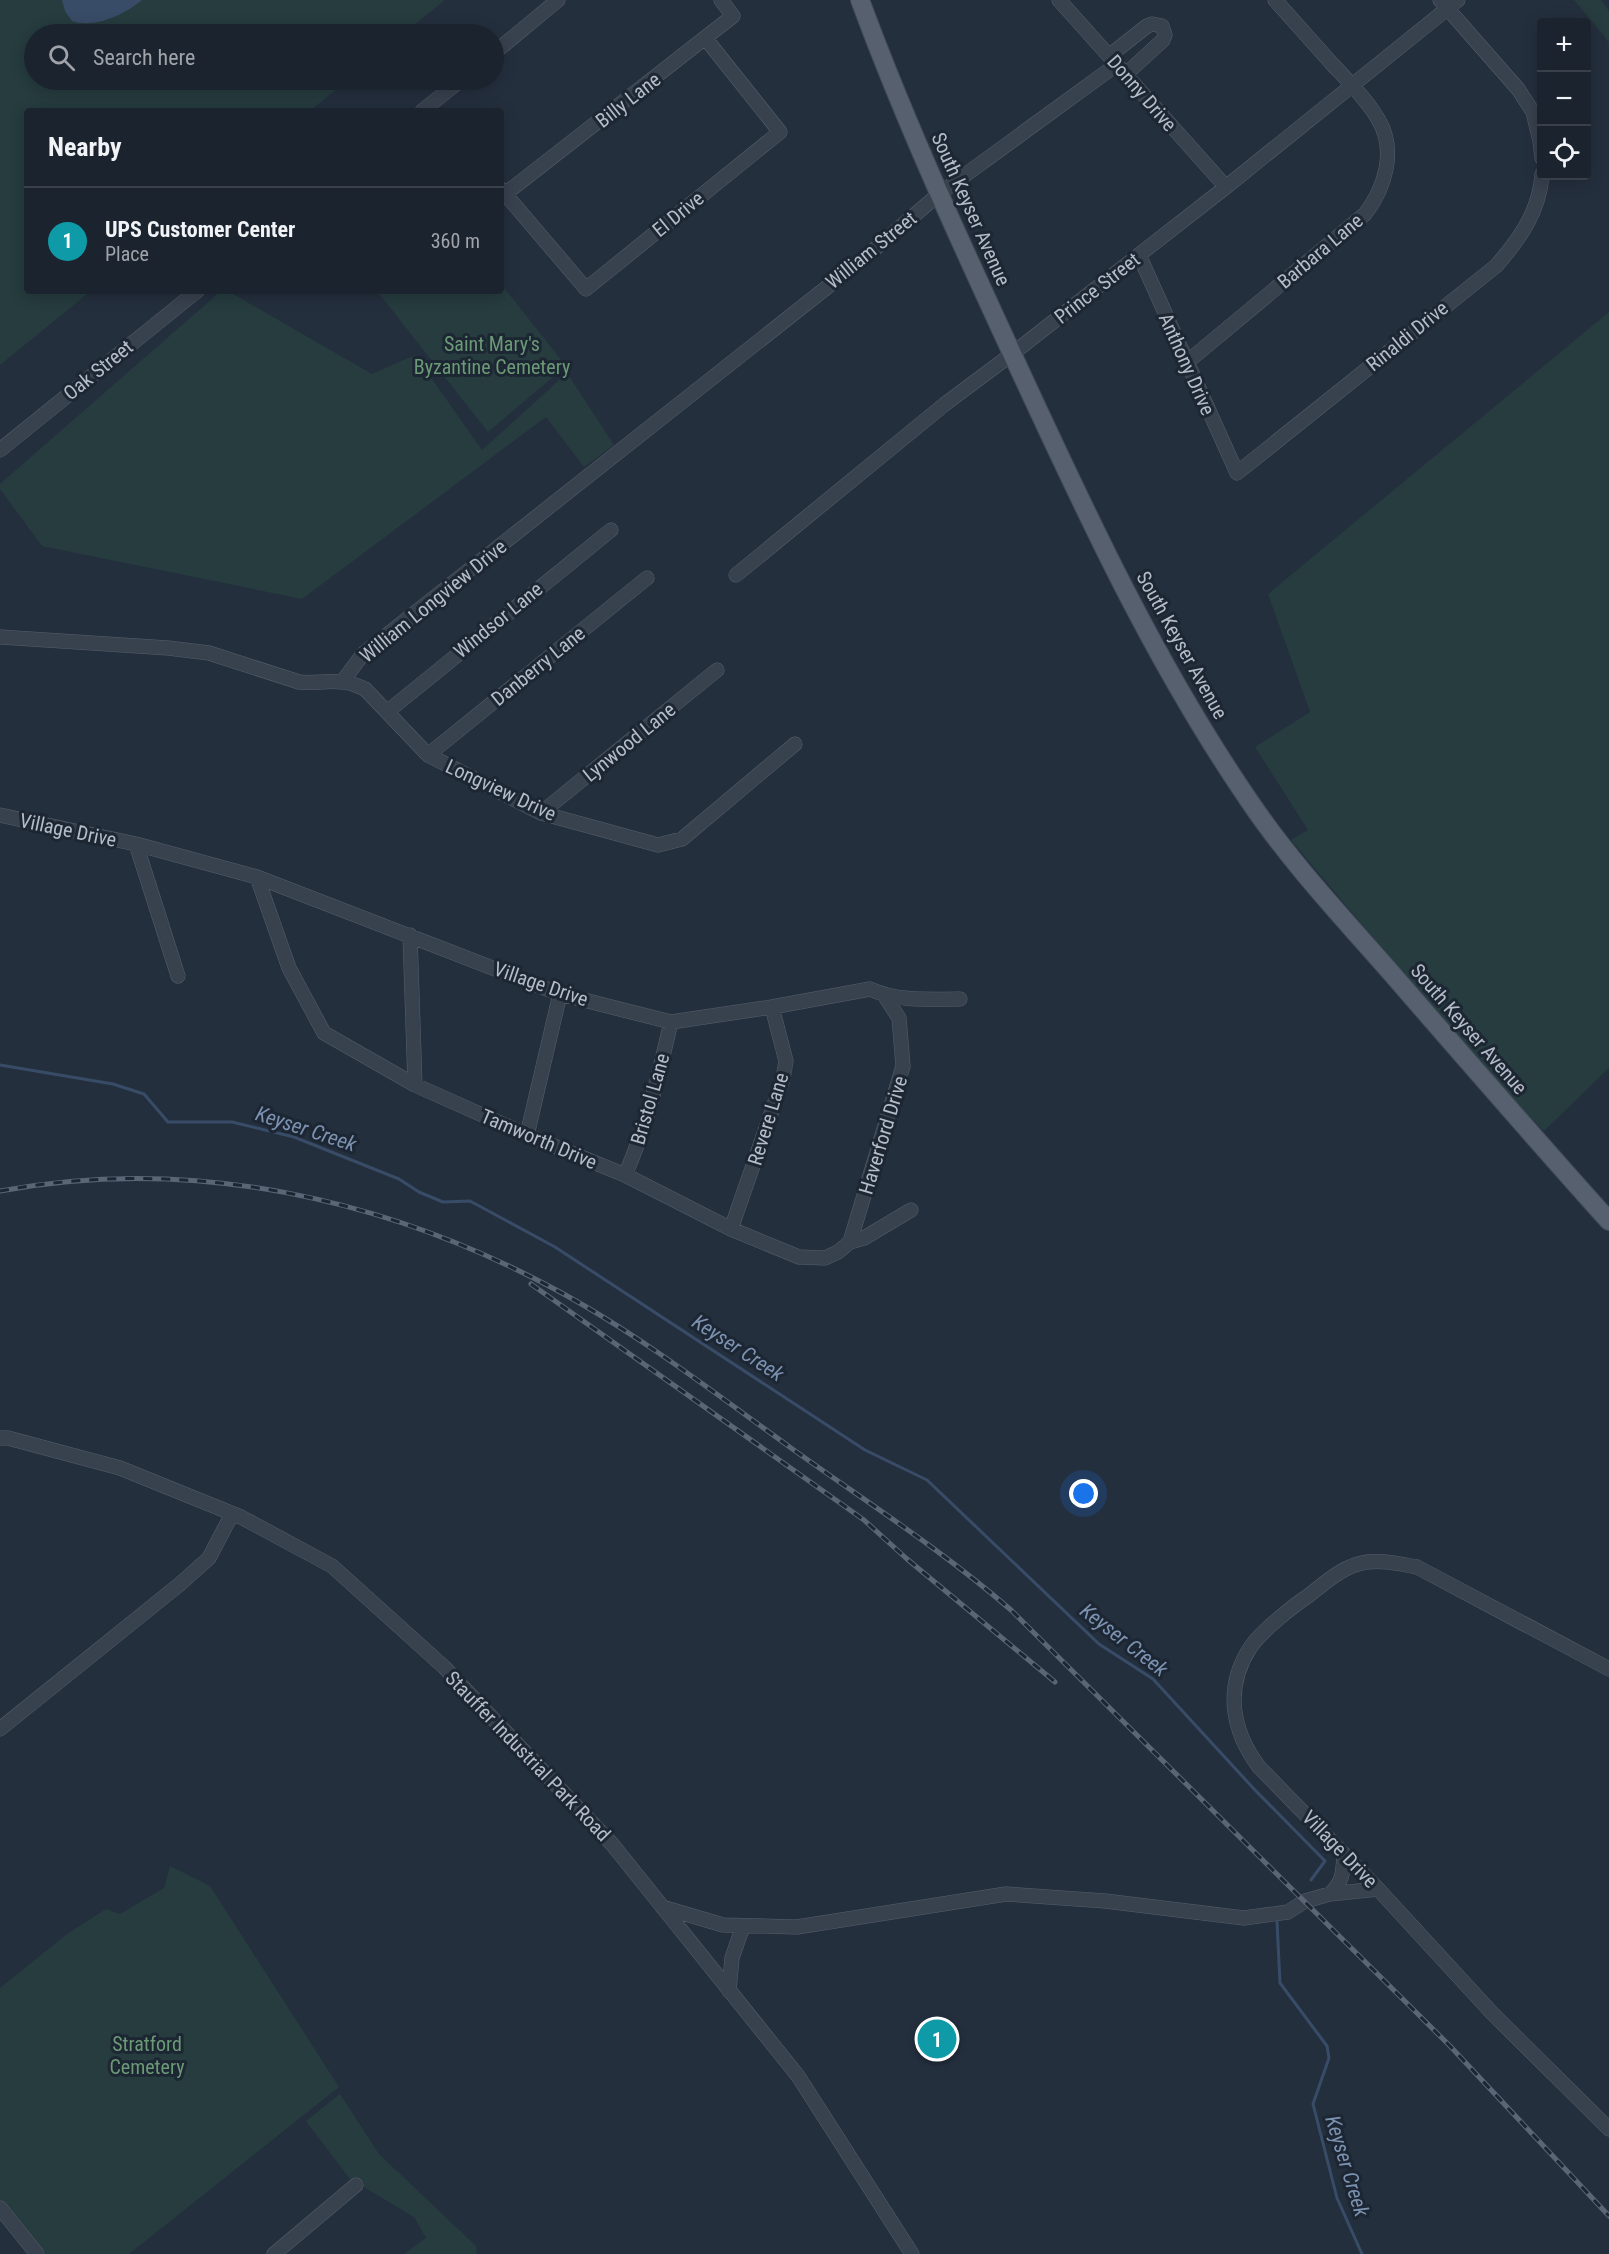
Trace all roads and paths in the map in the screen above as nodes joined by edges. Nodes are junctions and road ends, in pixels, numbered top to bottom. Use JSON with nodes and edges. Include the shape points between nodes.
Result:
{"nodes":[{"id":1,"x":558,"y":0,"type":"edge"},
{"id":2,"x":721,"y":0,"type":"edge"},
{"id":3,"x":860,"y":0,"type":"edge"},
{"id":4,"x":1059,"y":0,"type":"edge"},
{"id":5,"x":1275,"y":0,"type":"edge"},
{"id":6,"x":1449,"y":3,"type":"edge"},
{"id":7,"x":706,"y":39,"type":"junction"},
{"id":8,"x":504,"y":45,"type":"edge"},
{"id":9,"x":1117,"y":65,"type":"junction"},
{"id":10,"x":1351,"y":85,"type":"junction"},
{"id":11,"x":452,"y":90,"type":"edge"},
{"id":12,"x":438,"y":106,"type":"edge"},
{"id":13,"x":1537,"y":129,"type":"edge"},
{"id":14,"x":1541,"y":180,"type":"edge"},
{"id":15,"x":1226,"y":187,"type":"junction"},
{"id":16,"x":504,"y":191,"type":"edge"},
{"id":17,"x":504,"y":193,"type":"edge"},
{"id":18,"x":939,"y":194,"type":"junction"},
{"id":19,"x":1138,"y":255,"type":"junction"},
{"id":20,"x":193,"y":294,"type":"edge"},
{"id":21,"x":1012,"y":354,"type":"junction"},
{"id":22,"x":1186,"y":363,"type":"junction"},
{"id":23,"x":631,"y":442,"type":"joint"},
{"id":24,"x":0,"y":450,"type":"edge"},
{"id":25,"x":1237,"y":473,"type":"joint"},
{"id":26,"x":611,"y":530,"type":"dead end"},
{"id":27,"x":736,"y":575,"type":"dead end"},
{"id":28,"x":647,"y":578,"type":"dead end"},
{"id":29,"x":0,"y":637,"type":"edge"},
{"id":30,"x":717,"y":670,"type":"dead end"},
{"id":31,"x":342,"y":682,"type":"junction"},
{"id":32,"x":387,"y":712,"type":"junction"},
{"id":33,"x":795,"y":744,"type":"dead end"},
{"id":34,"x":428,"y":755,"type":"junction"},
{"id":35,"x":541,"y":813,"type":"junction"},
{"id":36,"x":0,"y":815,"type":"edge"},
{"id":37,"x":136,"y":844,"type":"junction"},
{"id":38,"x":257,"y":877,"type":"junction"},
{"id":39,"x":410,"y":935,"type":"junction"},
{"id":40,"x":178,"y":976,"type":"dead end"},
{"id":41,"x":560,"y":994,"type":"junction"},
{"id":42,"x":884,"y":995,"type":"junction"},
{"id":43,"x":960,"y":999,"type":"dead end"},
{"id":44,"x":772,"y":1007,"type":"junction"},
{"id":45,"x":671,"y":1022,"type":"junction"},
{"id":46,"x":415,"y":1085,"type":"junction"},
{"id":47,"x":527,"y":1135,"type":"junction"},
{"id":48,"x":625,"y":1175,"type":"junction"},
{"id":49,"x":911,"y":1210,"type":"dead end"},
{"id":50,"x":1609,"y":1221,"type":"edge"},
{"id":51,"x":731,"y":1229,"type":"junction"},
{"id":52,"x":850,"y":1242,"type":"junction"},
{"id":53,"x":0,"y":1438,"type":"edge"},
{"id":54,"x":232,"y":1514,"type":"junction"},
{"id":55,"x":1609,"y":1670,"type":"edge"},
{"id":56,"x":0,"y":1729,"type":"edge"},
{"id":57,"x":1344,"y":1854,"type":"junction"},
{"id":58,"x":1378,"y":1888,"type":"junction"},
{"id":59,"x":1330,"y":1894,"type":"junction"},
{"id":60,"x":662,"y":1907,"type":"junction"},
{"id":61,"x":743,"y":1926,"type":"junction"},
{"id":62,"x":729,"y":1991,"type":"junction"},
{"id":63,"x":1609,"y":2129,"type":"edge"},
{"id":64,"x":356,"y":2185,"type":"dead end"},
{"id":65,"x":0,"y":2208,"type":"edge"},
{"id":66,"x":37,"y":2254,"type":"edge"},
{"id":67,"x":274,"y":2254,"type":"edge"},
{"id":68,"x":912,"y":2254,"type":"edge"}],
"edges":[{"from":1,"to":8,"type":"street"},
{"from":2,"to":7,"type":"street","name":"Billy Lane","via":[[734,16]]},
{"from":3,"to":18,"type":"main road","name":"South Keyser Avenue"},
{"from":4,"to":9,"type":"street","name":"Donny Drive"},
{"from":5,"to":10,"type":"street","name":"Barbara Lane"},
{"from":6,"to":10,"type":"street","name":"Prince Street"},
{"from":6,"to":13,"type":"street","via":[[1518,88],[1533,112]]},
{"from":7,"to":16,"type":"street","name":"Billy Lane"},
{"from":7,"to":17,"type":"street","name":"El Drive","via":[[780,132],[586,289]]},
{"from":9,"to":15,"type":"street","name":"Donny Drive"},
{"from":9,"to":18,"type":"street","name":"William Street"},
{"from":10,"to":15,"type":"street","name":"Prince Street"},
{"from":10,"to":22,"type":"street","name":"Barbara Lane","via":[[1379,120],[1386,141],[1385,179],[1378,197],[1365,214]]},
{"from":11,"to":12,"type":"street"},
{"from":14,"to":25,"type":"street","name":"Rinaldi Drive","via":[[1529,221],[1496,266]]},
{"from":15,"to":19,"type":"street","name":"Prince Street"},
{"from":18,"to":21,"type":"main road","name":"South Keyser Avenue"},
{"from":18,"to":23,"type":"street","name":"William Street"},
{"from":19,"to":21,"type":"street","name":"Prince Street"},
{"from":19,"to":22,"type":"street","name":"Anthony Drive"},
{"from":20,"to":24,"type":"street","name":"Oak Street"},
{"from":21,"to":27,"type":"street","name":"Prince Street","via":[[936,411]]},
{"from":21,"to":50,"type":"main road","name":"South Keyser Avenue","via":[[1098,538],[1161,659],[1251,804],[1303,873]]},
{"from":22,"to":25,"type":"street","name":"Anthony Drive"},
{"from":23,"to":31,"type":"street","name":"William Longview Drive","via":[[363,654]]},
{"from":26,"to":32,"type":"street","name":"Windsor Lane"},
{"from":28,"to":34,"type":"street","name":"Danberry Lane"},
{"from":29,"to":31,"type":"street","via":[[209,653],[299,682]]},
{"from":30,"to":35,"type":"street","name":"Lynwood Lane"},
{"from":31,"to":32,"type":"street","name":"Longview Drive","via":[[365,689]]},
{"from":32,"to":34,"type":"street","name":"Longview Drive"},
{"from":33,"to":35,"type":"street","name":"Longview Drive","via":[[682,839],[658,844]]},
{"from":34,"to":35,"type":"street","name":"Longview Drive"},
{"from":36,"to":37,"type":"street","name":"Village Drive"},
{"from":37,"to":38,"type":"street","name":"Village Drive"},
{"from":37,"to":40,"type":"street","name":"Village Drive"},
{"from":38,"to":39,"type":"street","name":"Village Drive"},
{"from":38,"to":46,"type":"street","name":"Tamworth Drive","via":[[289,968],[324,1033]]},
{"from":39,"to":41,"type":"street","name":"Village Drive"},
{"from":39,"to":46,"type":"street"},
{"from":41,"to":45,"type":"street","name":"Village Drive"},
{"from":41,"to":47,"type":"street"},
{"from":42,"to":43,"type":"street","name":"Village Drive"},
{"from":42,"to":44,"type":"street","name":"Village Drive","via":[[870,989],[853,990]]},
{"from":42,"to":52,"type":"street","name":"Haverford Drive","via":[[899,1018],[903,1066]]},
{"from":44,"to":45,"type":"street","name":"Village Drive"},
{"from":44,"to":51,"type":"street","name":"Revere Lane","via":[[786,1060],[783,1079]]},
{"from":45,"to":48,"type":"street","name":"Bristol Lane","via":[[639,1144]]},
{"from":46,"to":47,"type":"street","name":"Tamworth Drive"},
{"from":47,"to":48,"type":"street","name":"Tamworth Drive"},
{"from":48,"to":51,"type":"street","name":"Tamworth Drive"},
{"from":49,"to":52,"type":"street","name":"Tamworth Drive"},
{"from":51,"to":52,"type":"street","name":"Tamworth Drive","via":[[799,1257],[825,1258]]},
{"from":53,"to":54,"type":"street","name":"Stauffer Industrial Park Road","via":[[120,1468]]},
{"from":54,"to":56,"type":"street","via":[[209,1558]]},
{"from":54,"to":60,"type":"street","name":"Stauffer Industrial Park Road","via":[[332,1566],[444,1667],[612,1844]]},
{"from":55,"to":57,"type":"street","name":"Village Drive","via":[[1417,1567],[1388,1561],[1365,1562],[1341,1571],[1294,1605],[1251,1646],[1241,1665],[1233,1699],[1239,1733],[1248,1752]]},
{"from":57,"to":58,"type":"street","name":"Village Drive"},
{"from":57,"to":59,"type":"street","via":[[1342,1878]]},
{"from":58,"to":59,"type":"street"},
{"from":58,"to":63,"type":"street","name":"Village Drive","via":[[1492,2013]]},
{"from":59,"to":61,"type":"street","via":[[1305,1901],[1288,1912],[1244,1918],[1006,1894],[797,1927]]},
{"from":60,"to":61,"type":"street","via":[[723,1925]]},
{"from":60,"to":62,"type":"street","name":"Stauffer Industrial Park Road"},
{"from":61,"to":62,"type":"street","via":[[732,1958]]},
{"from":62,"to":68,"type":"street","name":"Stauffer Industrial Park Road","via":[[798,2076]]},
{"from":64,"to":67,"type":"street"},
{"from":65,"to":66,"type":"street"}]}
